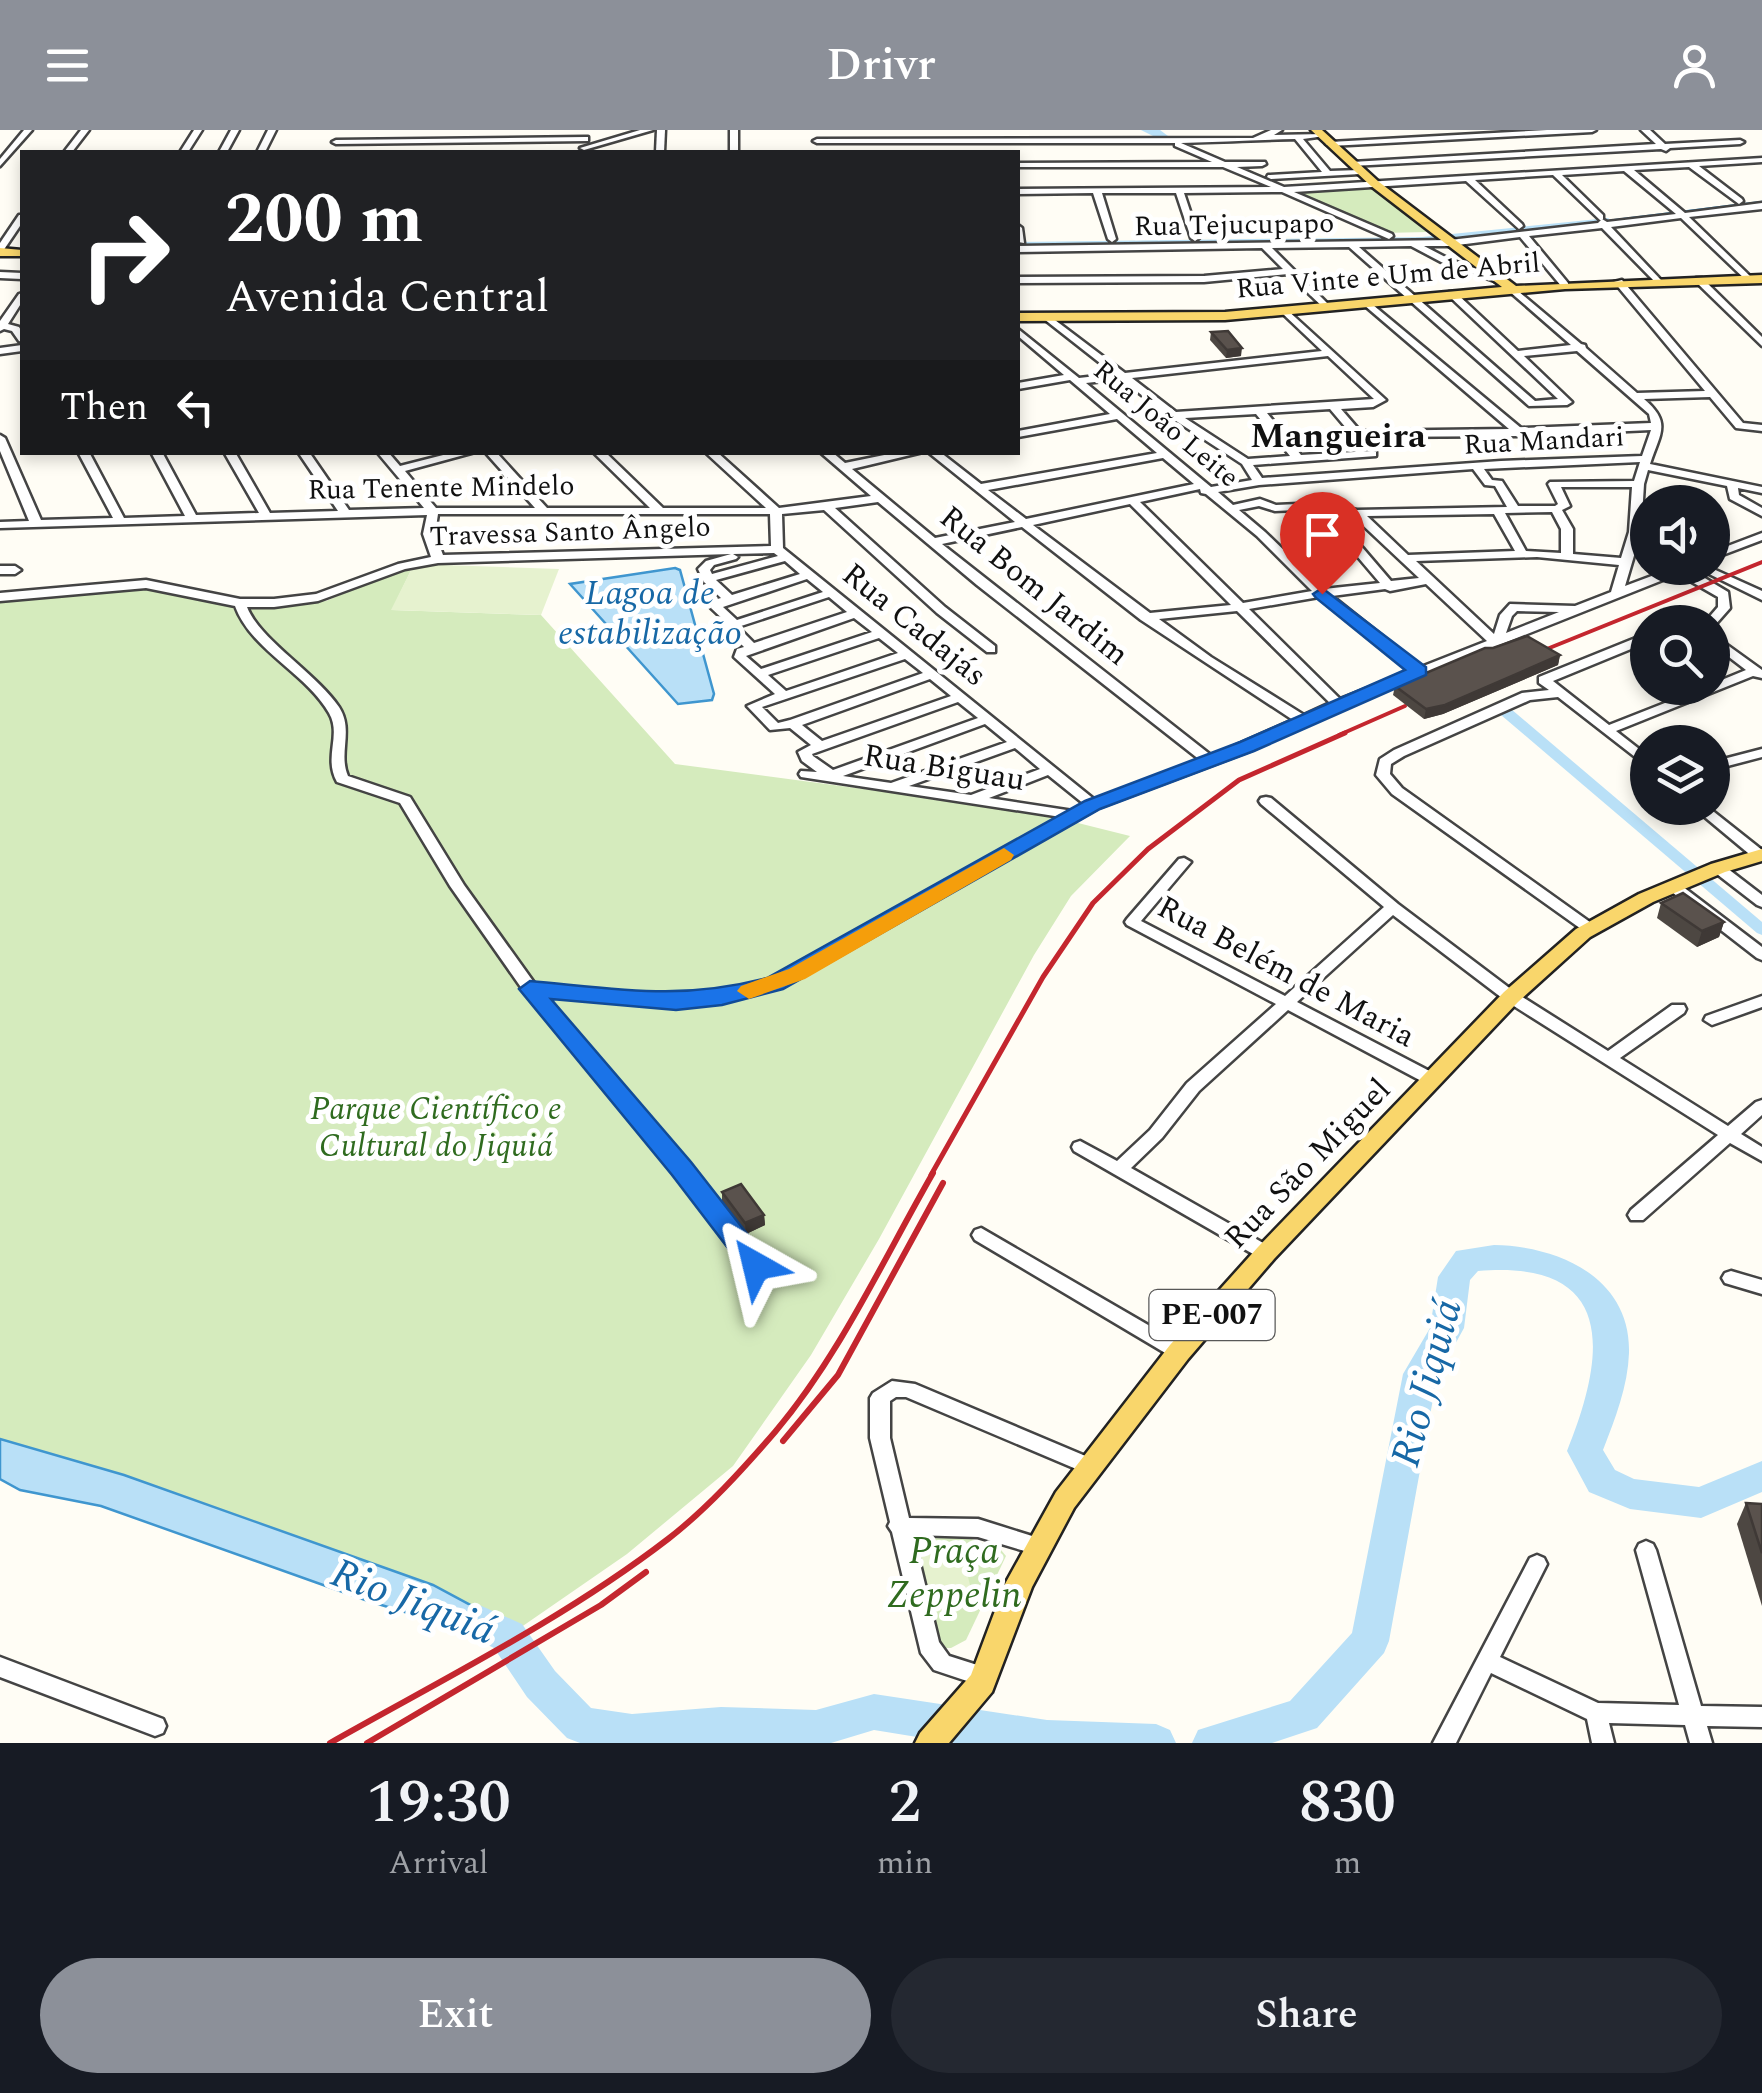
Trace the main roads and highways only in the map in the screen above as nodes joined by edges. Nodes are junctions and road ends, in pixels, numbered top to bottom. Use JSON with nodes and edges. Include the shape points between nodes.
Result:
{"nodes":[{"id":1,"x":1322,"y":137,"type":"edge"},
{"id":2,"x":1755,"y":279,"type":"edge"},
{"id":3,"x":1512,"y":289,"type":"junction"},
{"id":4,"x":1020,"y":318,"type":"edge"},
{"id":5,"x":1761,"y":855,"type":"edge"},
{"id":6,"x":930,"y":1742,"type":"edge"}],
"edges":[{"from":1,"to":3,"type":"main road"},
{"from":2,"to":3,"type":"main road","name":"Rua Vinte e Um de Abril"},
{"from":3,"to":4,"type":"main road","name":"Rua Vinte e Um de Abril","via":[[1200,317]]},
{"from":5,"to":6,"type":"main road","name":"Rua São Miguel","number":"PE-007","via":[[1673,886],[1590,928],[1511,997],[1266,1253],[1088,1466],[1038,1546],[980,1685]]}]}
